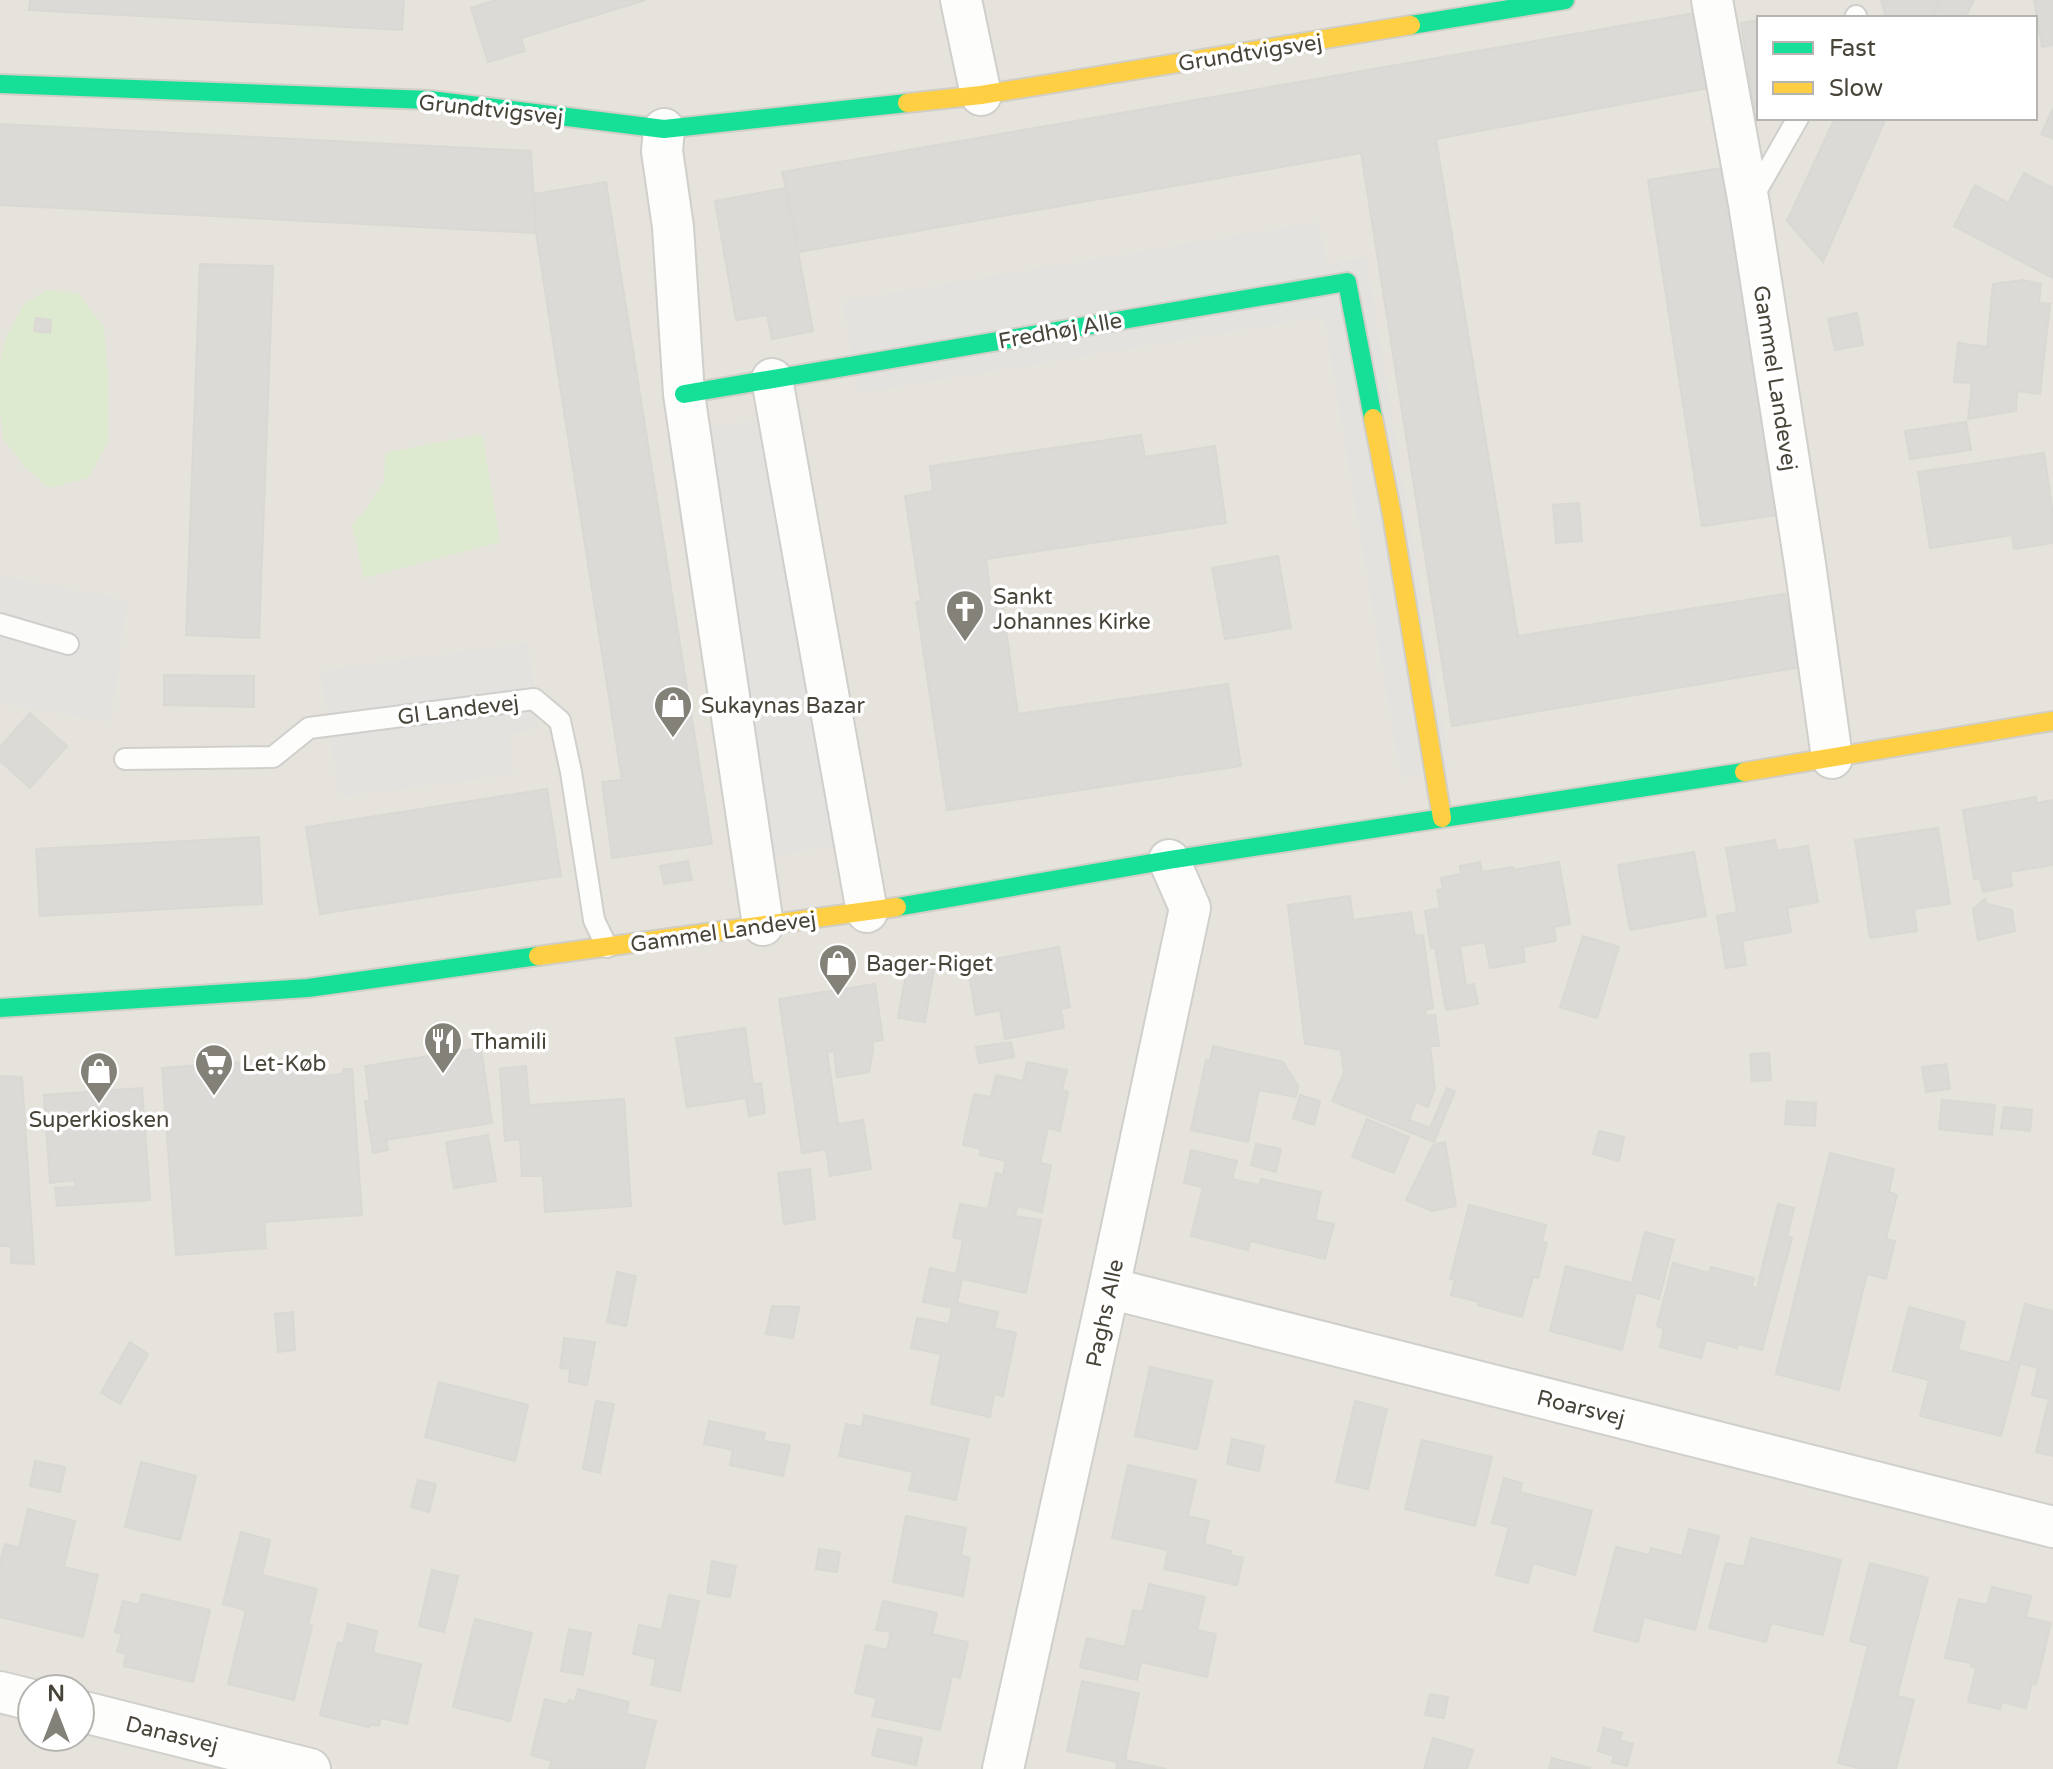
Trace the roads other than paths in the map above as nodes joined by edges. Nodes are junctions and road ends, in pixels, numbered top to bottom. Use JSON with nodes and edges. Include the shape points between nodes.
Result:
{"nodes":[{"id":1,"x":961,"y":0,"type":"edge"},
{"id":2,"x":1565,"y":0,"type":"edge"},
{"id":3,"x":1712,"y":0,"type":"edge"},
{"id":4,"x":1518,"y":4,"type":"edge"},
{"id":5,"x":0,"y":84,"type":"edge"},
{"id":6,"x":981,"y":95,"type":"junction"},
{"id":7,"x":1797,"y":120,"type":"edge"},
{"id":8,"x":664,"y":129,"type":"junction"},
{"id":9,"x":1749,"y":204,"type":"junction"},
{"id":10,"x":772,"y":379,"type":"junction"},
{"id":11,"x":684,"y":394,"type":"junction"},
{"id":12,"x":0,"y":624,"type":"edge"},
{"id":13,"x":68,"y":644,"type":"dead end"},
{"id":14,"x":2053,"y":721,"type":"edge"},
{"id":15,"x":1832,"y":758,"type":"junction"},
{"id":16,"x":125,"y":759,"type":"dead end"},
{"id":17,"x":1442,"y":818,"type":"junction"},
{"id":18,"x":1169,"y":860,"type":"junction"},
{"id":19,"x":867,"y":912,"type":"junction"},
{"id":20,"x":763,"y":925,"type":"junction"},
{"id":21,"x":607,"y":947,"type":"junction"},
{"id":22,"x":0,"y":1008,"type":"edge"},
{"id":23,"x":1109,"y":1288,"type":"junction"},
{"id":24,"x":2053,"y":1527,"type":"edge"},
{"id":25,"x":96,"y":1718,"type":"edge"},
{"id":26,"x":174,"y":1752,"type":"edge"},
{"id":27,"x":310,"y":1769,"type":"edge"},
{"id":28,"x":1003,"y":1769,"type":"edge"}],
"edges":[{"from":1,"to":6,"type":"street"},
{"from":2,"to":4,"type":"street","name":"Grundtvigsvej"},
{"from":3,"to":9,"type":"street","name":"Gammel Landevej"},
{"from":4,"to":6,"type":"street","name":"Grundtvigsvej"},
{"from":5,"to":8,"type":"street","name":"Grundtvigsvej","via":[[430,100]]},
{"from":6,"to":8,"type":"street","name":"Grundtvigsvej"},
{"from":7,"to":9,"type":"lane"},
{"from":8,"to":11,"type":"street"},
{"from":9,"to":15,"type":"street","name":"Gammel Landevej"},
{"from":10,"to":11,"type":"street","name":"Fredhøj Alle"},
{"from":10,"to":17,"type":"street","name":"Fredhøj Alle","via":[[1347,282]]},
{"from":10,"to":19,"type":"street"},
{"from":11,"to":20,"type":"street"},
{"from":12,"to":13,"type":"lane"},
{"from":14,"to":15,"type":"street","name":"Gammel Landevej"},
{"from":15,"to":17,"type":"street","name":"Gammel Landevej"},
{"from":16,"to":21,"type":"lane","name":"Gl Landevej","via":[[273,757],[309,728],[534,699],[560,721],[594,920]]},
{"from":17,"to":18,"type":"street","name":"Gammel Landevej"},
{"from":18,"to":19,"type":"street","name":"Gammel Landevej"},
{"from":18,"to":23,"type":"street","name":"Paghs Alle","via":[[1190,908]]},
{"from":19,"to":20,"type":"street","name":"Gammel Landevej"},
{"from":20,"to":21,"type":"street","name":"Gammel Landevej"},
{"from":21,"to":22,"type":"street","name":"Gammel Landevej","via":[[308,988]]},
{"from":23,"to":24,"type":"street","name":"Roarsvej"},
{"from":23,"to":28,"type":"street","name":"Paghs Alle"},
{"from":25,"to":26,"type":"street","name":"Danasvej"},
{"from":26,"to":27,"type":"street","name":"Danasvej"}]}
